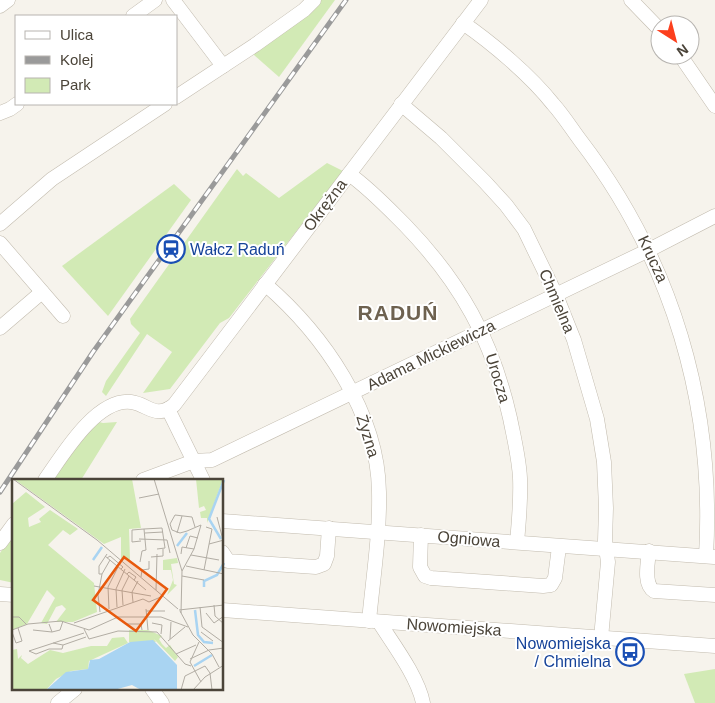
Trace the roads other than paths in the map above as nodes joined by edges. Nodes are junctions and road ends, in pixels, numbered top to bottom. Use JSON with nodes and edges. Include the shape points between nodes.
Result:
{"nodes":[{"id":1,"x":8,"y":0,"type":"edge"},
{"id":2,"x":155,"y":0,"type":"edge"},
{"id":3,"x":173,"y":0,"type":"edge"},
{"id":4,"x":314,"y":0,"type":"edge"},
{"id":5,"x":481,"y":0,"type":"edge"},
{"id":6,"x":632,"y":0,"type":"edge"},
{"id":7,"x":0,"y":6,"type":"edge"},
{"id":8,"x":135,"y":15,"type":"edge"},
{"id":9,"x":650,"y":19,"type":"edge"},
{"id":10,"x":463,"y":23,"type":"junction"},
{"id":11,"x":687,"y":65,"type":"edge"},
{"id":12,"x":223,"y":66,"type":"junction"},
{"id":13,"x":178,"y":95,"type":"edge"},
{"id":14,"x":401,"y":104,"type":"junction"},
{"id":15,"x":16,"y":105,"type":"edge"},
{"id":16,"x":163,"y":105,"type":"edge"},
{"id":17,"x":715,"y":106,"type":"edge"},
{"id":18,"x":0,"y":113,"type":"edge"},
{"id":19,"x":349,"y":174,"type":"junction"},
{"id":20,"x":715,"y":216,"type":"edge"},
{"id":21,"x":0,"y":224,"type":"edge"},
{"id":22,"x":0,"y":243,"type":"edge"},
{"id":23,"x":649,"y":250,"type":"junction"},
{"id":24,"x":265,"y":284,"type":"junction"},
{"id":25,"x":42,"y":292,"type":"junction"},
{"id":26,"x":556,"y":295,"type":"junction"},
{"id":27,"x":63,"y":316,"type":"dead end"},
{"id":28,"x":0,"y":328,"type":"edge"},
{"id":29,"x":482,"y":331,"type":"junction"},
{"id":30,"x":353,"y":393,"type":"junction"},
{"id":31,"x":168,"y":409,"type":"junction"},
{"id":32,"x":194,"y":461,"type":"junction"},
{"id":33,"x":46,"y":479,"type":"edge"},
{"id":34,"x":146,"y":479,"type":"edge"},
{"id":35,"x":203,"y":479,"type":"edge"},
{"id":36,"x":224,"y":521,"type":"edge"},
{"id":37,"x":12,"y":527,"type":"edge"},
{"id":38,"x":329,"y":528,"type":"junction"},
{"id":39,"x":377,"y":532,"type":"junction"},
{"id":40,"x":421,"y":535,"type":"junction"},
{"id":41,"x":517,"y":542,"type":"junction"},
{"id":42,"x":0,"y":543,"type":"edge"},
{"id":43,"x":559,"y":547,"type":"junction"},
{"id":44,"x":606,"y":549,"type":"junction"},
{"id":45,"x":649,"y":551,"type":"junction"},
{"id":46,"x":224,"y":555,"type":"edge"},
{"id":47,"x":711,"y":557,"type":"edge"},
{"id":48,"x":715,"y":595,"type":"edge"},
{"id":49,"x":224,"y":610,"type":"edge"},
{"id":50,"x":374,"y":621,"type":"junction"},
{"id":51,"x":601,"y":638,"type":"junction"},
{"id":52,"x":715,"y":646,"type":"edge"},
{"id":53,"x":75,"y":690,"type":"edge"},
{"id":54,"x":153,"y":690,"type":"edge"},
{"id":55,"x":61,"y":702,"type":"edge"},
{"id":56,"x":162,"y":703,"type":"edge"},
{"id":57,"x":423,"y":703,"type":"edge"}],
"edges":[{"from":1,"to":7,"type":"street"},
{"from":2,"to":8,"type":"street"},
{"from":3,"to":12,"type":"street"},
{"from":4,"to":12,"type":"street"},
{"from":5,"to":10,"type":"street","name":"Okrężna"},
{"from":6,"to":9,"type":"street"},
{"from":10,"to":14,"type":"street","name":"Okrężna"},
{"from":10,"to":23,"type":"street","name":"Krucza","via":[[530,79],[552,103],[626,205]]},
{"from":11,"to":17,"type":"street"},
{"from":12,"to":13,"type":"street"},
{"from":14,"to":19,"type":"street","name":"Okrężna"},
{"from":14,"to":26,"type":"street","name":"Chmielna","via":[[441,138],[506,205],[524,229]]},
{"from":15,"to":18,"type":"street"},
{"from":16,"to":21,"type":"street","via":[[52,179]]},
{"from":19,"to":24,"type":"street","name":"Okrężna"},
{"from":19,"to":29,"type":"street","name":"Urocza","via":[[399,219],[440,264],[462,294]]},
{"from":20,"to":23,"type":"street","name":"Adama Mickiewicza"},
{"from":22,"to":25,"type":"street"},
{"from":23,"to":26,"type":"street","name":"Adama Mickiewicza"},
{"from":23,"to":47,"type":"street","name":"Krucza","via":[[670,295],[684,337],[702,415]]},
{"from":24,"to":30,"type":"street","name":"Żyzna","via":[[318,340]]},
{"from":24,"to":31,"type":"street","name":"Okrężna"},
{"from":25,"to":27,"type":"street"},
{"from":25,"to":28,"type":"street"},
{"from":26,"to":29,"type":"street","name":"Adama Mickiewicza"},
{"from":26,"to":44,"type":"street","name":"Chmielna","via":[[574,340],[597,420],[604,462]]},
{"from":29,"to":30,"type":"street","name":"Adama Mickiewicza"},
{"from":29,"to":41,"type":"street","name":"Urocza","via":[[503,388],[514,437],[520,476]]},
{"from":30,"to":32,"type":"street","name":"Adama Mickiewicza","via":[[212,460]]},
{"from":30,"to":39,"type":"street","name":"Żyzna","via":[[377,465]]},
{"from":31,"to":32,"type":"street"},
{"from":31,"to":33,"type":"street","via":[[155,412],[125,402],[103,411],[80,431]]},
{"from":32,"to":34,"type":"street","name":"Adama Mickiewicza"},
{"from":32,"to":35,"type":"street"},
{"from":36,"to":38,"type":"street","name":"Ogniowa"},
{"from":37,"to":42,"type":"street"},
{"from":38,"to":39,"type":"street","name":"Ogniowa"},
{"from":38,"to":46,"type":"street","via":[[327,556],[324,564],[316,567],[228,561]]},
{"from":39,"to":40,"type":"street","name":"Ogniowa"},
{"from":39,"to":50,"type":"street","name":"Żyzna"},
{"from":40,"to":41,"type":"street","name":"Ogniowa"},
{"from":40,"to":43,"type":"street","via":[[420,567],[425,576],[431,578],[550,585],[555,578]]},
{"from":41,"to":43,"type":"street","name":"Ogniowa"},
{"from":43,"to":44,"type":"street","name":"Ogniowa"},
{"from":44,"to":45,"type":"street","name":"Ogniowa"},
{"from":44,"to":51,"type":"street","name":"Chmielna","via":[[608,562]]},
{"from":45,"to":47,"type":"street","name":"Ogniowa"},
{"from":45,"to":48,"type":"street","via":[[647,583],[654,591]]},
{"from":49,"to":50,"type":"street","name":"Nowomiejska"},
{"from":50,"to":51,"type":"street","name":"Nowomiejska"},
{"from":50,"to":57,"type":"street","via":[[406,665]]},
{"from":51,"to":52,"type":"street","name":"Nowomiejska"},
{"from":53,"to":55,"type":"street"},
{"from":54,"to":56,"type":"street"}]}
